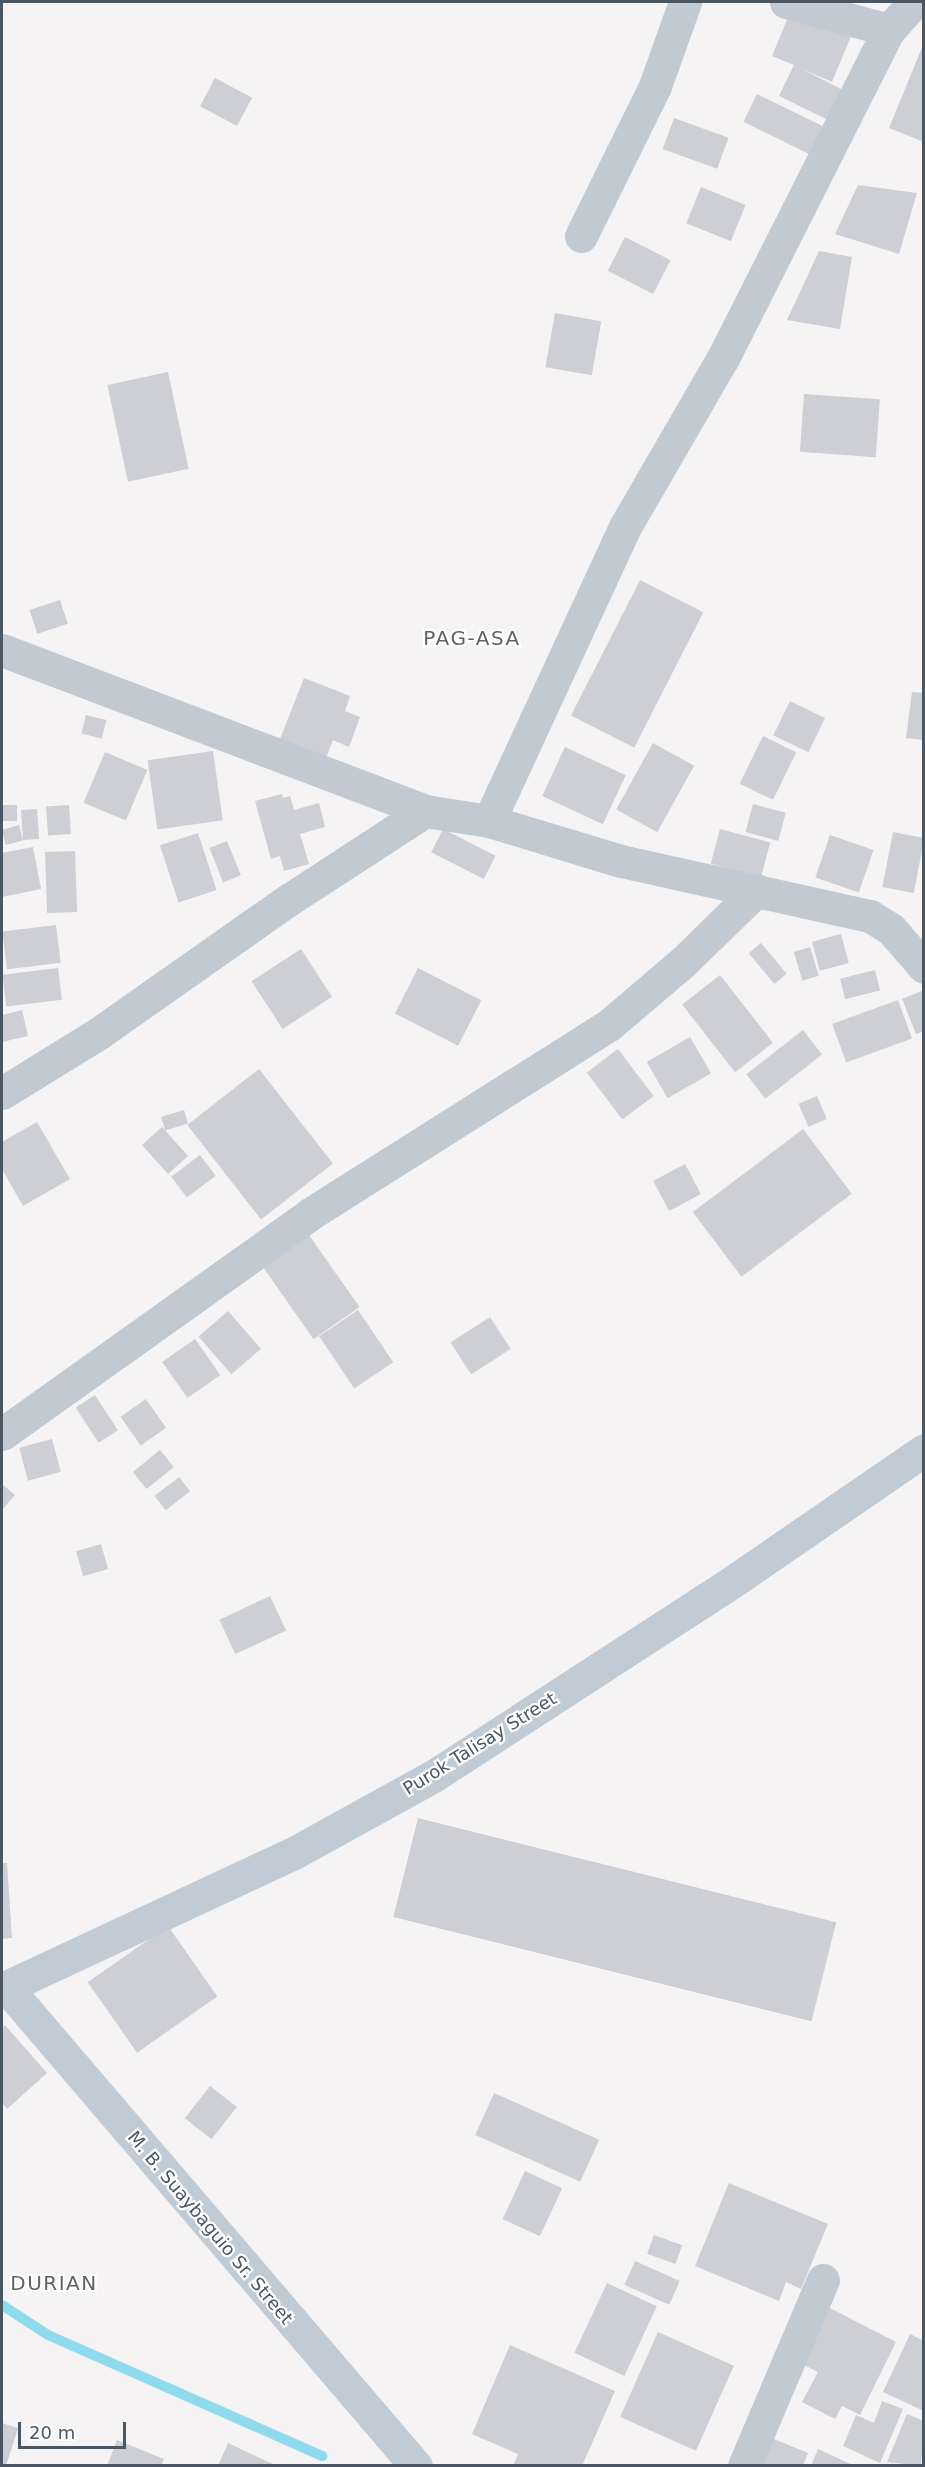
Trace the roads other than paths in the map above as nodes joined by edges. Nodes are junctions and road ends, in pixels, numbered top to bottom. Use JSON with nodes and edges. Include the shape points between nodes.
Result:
{"nodes":[{"id":1,"x":685,"y":2,"type":"edge"},
{"id":2,"x":786,"y":2,"type":"edge"},
{"id":3,"x":914,"y":2,"type":"edge"},
{"id":4,"x":889,"y":30,"type":"junction"},
{"id":5,"x":581,"y":236,"type":"dead end"},
{"id":6,"x":2,"y":650,"type":"edge"},
{"id":7,"x":425,"y":811,"type":"junction"},
{"id":8,"x":489,"y":821,"type":"junction"},
{"id":9,"x":757,"y":890,"type":"junction"},
{"id":10,"x":921,"y":959,"type":"edge"},
{"id":11,"x":2,"y":1093,"type":"edge"},
{"id":12,"x":2,"y":1434,"type":"edge"},
{"id":13,"x":924,"y":1450,"type":"edge"},
{"id":14,"x":4,"y":1988,"type":"edge"},
{"id":15,"x":823,"y":2280,"type":"dead end"},
{"id":16,"x":405,"y":2462,"type":"edge"},
{"id":17,"x":744,"y":2466,"type":"edge"}],
"edges":[{"from":1,"to":5,"type":"street","via":[[655,87]]},
{"from":2,"to":4,"type":"street"},
{"from":3,"to":4,"type":"street"},
{"from":4,"to":8,"type":"street","via":[[723,358],[626,525]]},
{"from":6,"to":7,"type":"street"},
{"from":7,"to":8,"type":"street"},
{"from":7,"to":11,"type":"street","via":[[290,899],[99,1033]]},
{"from":8,"to":9,"type":"street","via":[[609,858]]},
{"from":9,"to":10,"type":"street","via":[[870,916],[891,928]]},
{"from":9,"to":12,"type":"street","via":[[683,962],[609,1025],[310,1214]]},
{"from":13,"to":14,"type":"street","name":"Purok Talisay Street","via":[[735,1580],[435,1775],[292,1854]]},
{"from":14,"to":16,"type":"street","name":"M. B. Suaybaguio Sr. Street"},
{"from":15,"to":17,"type":"street"}]}
